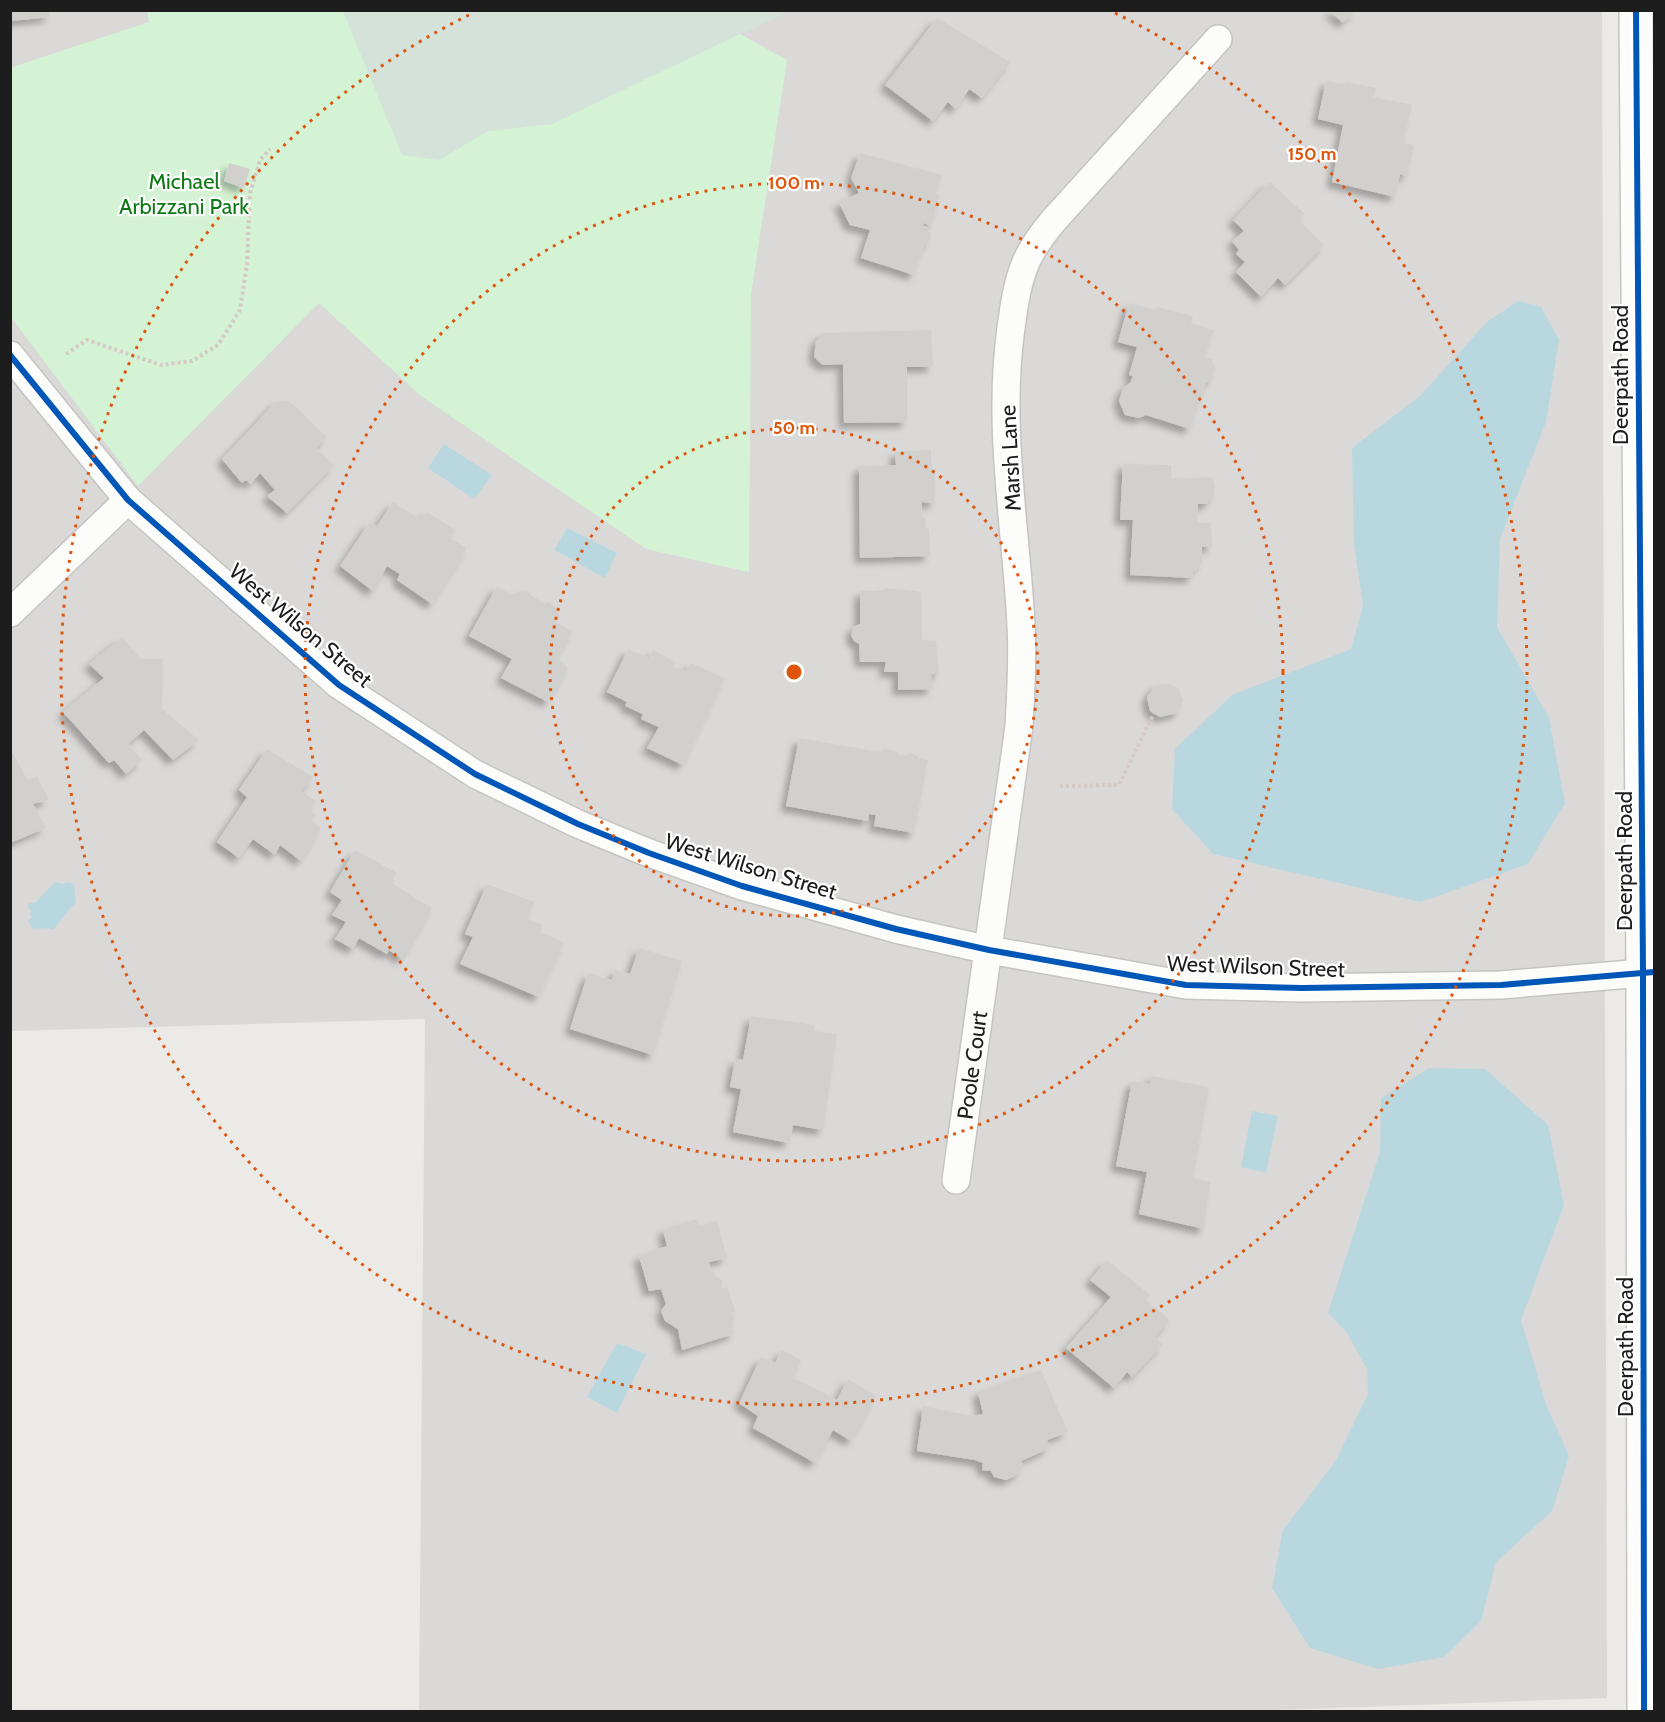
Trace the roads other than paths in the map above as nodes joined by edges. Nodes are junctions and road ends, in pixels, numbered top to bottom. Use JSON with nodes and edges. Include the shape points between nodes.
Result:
{"nodes":[{"id":1,"x":1636,"y":10,"type":"edge"},
{"id":2,"x":1218,"y":39,"type":"dead end"},
{"id":3,"x":10,"y":355,"type":"edge"},
{"id":4,"x":128,"y":500,"type":"junction"},
{"id":5,"x":10,"y":613,"type":"edge"},
{"id":6,"x":988,"y":950,"type":"junction"},
{"id":7,"x":1649,"y":972,"type":"edge"},
{"id":8,"x":956,"y":1180,"type":"dead end"},
{"id":9,"x":1644,"y":1712,"type":"edge"}],
"edges":[{"from":1,"to":7,"type":"street","name":"Deerpath Road"},
{"from":2,"to":6,"type":"street","name":"Marsh Lane","via":[[1038,239],[1026,261],[1015,298],[1006,359],[1006,421],[1022,672],[1019,726]]},
{"from":3,"to":4,"type":"street","name":"West Wilson Street"},
{"from":4,"to":5,"type":"street"},
{"from":4,"to":6,"type":"street","name":"West Wilson Street","via":[[339,685],[475,774],[578,824],[742,886]]},
{"from":6,"to":7,"type":"street","name":"West Wilson Street","via":[[1186,985],[1302,988],[1501,985]]},
{"from":6,"to":8,"type":"street","name":"Poole Court"},
{"from":7,"to":9,"type":"street","name":"Deerpath Road"}]}
